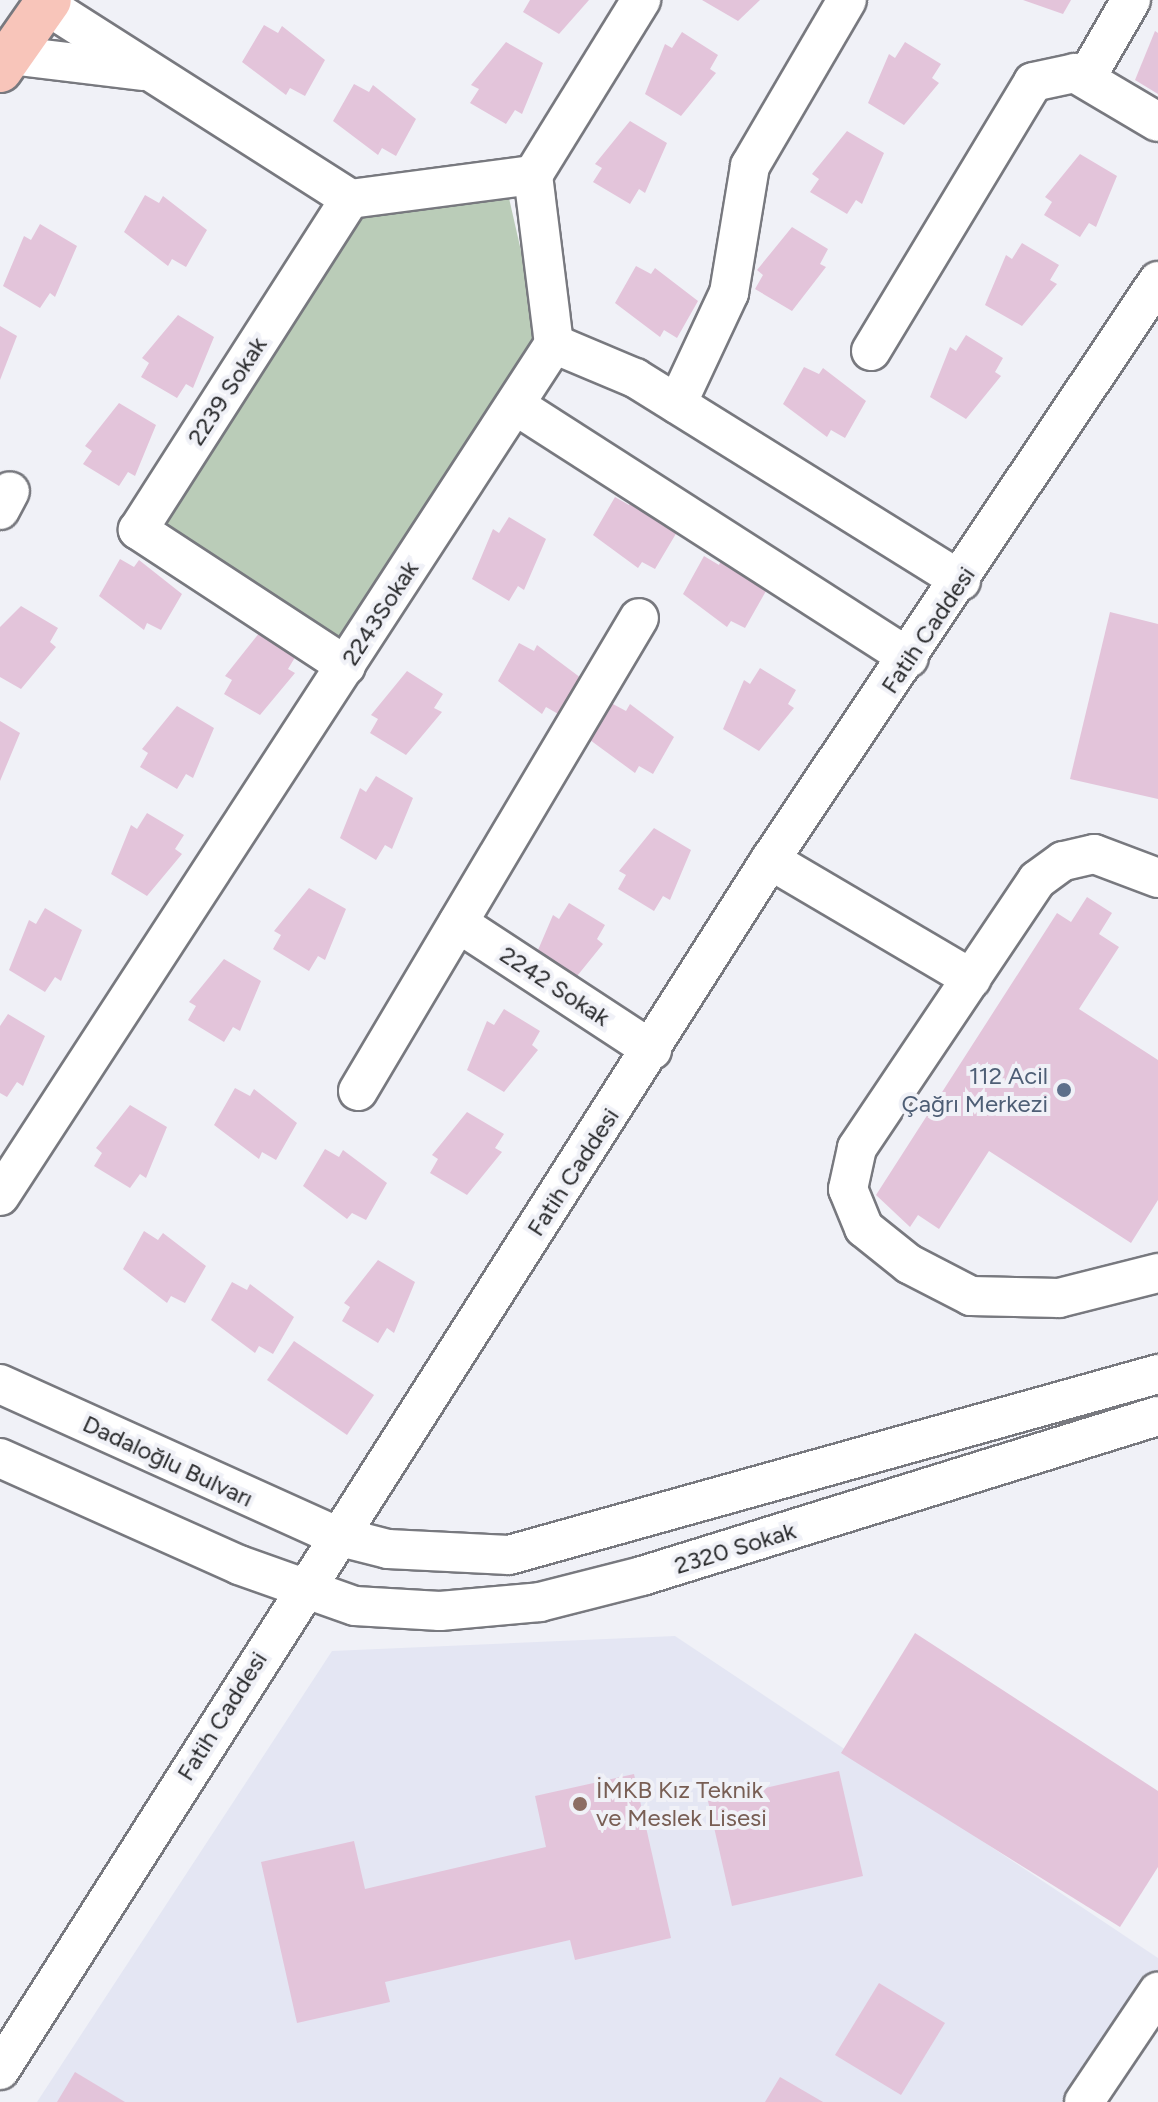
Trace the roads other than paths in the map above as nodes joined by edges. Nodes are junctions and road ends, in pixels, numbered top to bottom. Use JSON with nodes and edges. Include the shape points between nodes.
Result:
{"nodes":[{"id":1,"x":641,"y":0,"type":"edge"},
{"id":2,"x":847,"y":0,"type":"edge"},
{"id":3,"x":1131,"y":0,"type":"edge"},
{"id":4,"x":48,"y":3,"type":"edge"},
{"id":5,"x":5,"y":63,"type":"edge"},
{"id":6,"x":154,"y":73,"type":"junction"},
{"id":7,"x":1086,"y":78,"type":"junction"},
{"id":8,"x":1158,"y":122,"type":"edge"},
{"id":9,"x":533,"y":175,"type":"junction"},
{"id":10,"x":350,"y":199,"type":"junction"},
{"id":11,"x":1158,"y":281,"type":"edge"},
{"id":12,"x":554,"y":344,"type":"junction"},
{"id":13,"x":871,"y":351,"type":"dead end"},
{"id":14,"x":677,"y":404,"type":"junction"},
{"id":15,"x":515,"y":405,"type":"junction"},
{"id":16,"x":961,"y":581,"type":"junction"},
{"id":17,"x":639,"y":618,"type":"dead end"},
{"id":18,"x":909,"y":658,"type":"junction"},
{"id":19,"x":346,"y":666,"type":"junction"},
{"id":20,"x":770,"y":860,"type":"junction"},
{"id":21,"x":1158,"y":878,"type":"edge"},
{"id":22,"x":458,"y":923,"type":"junction"},
{"id":23,"x":972,"y":979,"type":"junction"},
{"id":24,"x":652,"y":1050,"type":"junction"},
{"id":25,"x":358,"y":1091,"type":"dead end"},
{"id":26,"x":0,"y":1196,"type":"edge"},
{"id":27,"x":1158,"y":1273,"type":"edge"},
{"id":28,"x":1158,"y":1374,"type":"edge"},
{"id":29,"x":0,"y":1384,"type":"edge"},
{"id":30,"x":1158,"y":1416,"type":"edge"},
{"id":31,"x":0,"y":1458,"type":"edge"},
{"id":32,"x":337,"y":1536,"type":"junction"},
{"id":33,"x":303,"y":1587,"type":"junction"},
{"id":34,"x":1158,"y":1992,"type":"edge"},
{"id":35,"x":0,"y":2070,"type":"edge"},
{"id":36,"x":1084,"y":2102,"type":"edge"}],
"edges":[{"from":1,"to":9,"type":"street"},
{"from":2,"to":14,"type":"street","via":[[750,166],[729,293]]},
{"from":3,"to":7,"type":"street"},
{"from":4,"to":5,"type":"main road"},
{"from":4,"to":6,"type":"street"},
{"from":5,"to":6,"type":"street"},
{"from":6,"to":10,"type":"street"},
{"from":7,"to":8,"type":"street"},
{"from":7,"to":13,"type":"street","via":[[1052,73],[1033,82]]},
{"from":9,"to":10,"type":"street"},
{"from":9,"to":12,"type":"street"},
{"from":10,"to":19,"type":"street","name":"2239 Sokak","via":[[138,530]]},
{"from":11,"to":16,"type":"street","name":"Fatih Caddesi"},
{"from":12,"to":14,"type":"street"},
{"from":12,"to":15,"type":"street","name":"2243Sokak"},
{"from":14,"to":16,"type":"street"},
{"from":15,"to":18,"type":"street"},
{"from":15,"to":19,"type":"street","name":"2243Sokak"},
{"from":16,"to":18,"type":"street","name":"Fatih Caddesi"},
{"from":17,"to":22,"type":"street"},
{"from":18,"to":20,"type":"street","name":"Fatih Caddesi"},
{"from":19,"to":26,"type":"street","name":"2243Sokak"},
{"from":20,"to":23,"type":"street"},
{"from":20,"to":24,"type":"street","name":"Fatih Caddesi"},
{"from":21,"to":23,"type":"street","via":[[1110,855],[1078,855],[1049,868]]},
{"from":22,"to":24,"type":"street","name":"2242 Sokak"},
{"from":22,"to":25,"type":"street"},
{"from":23,"to":27,"type":"street","via":[[857,1148],[848,1189],[857,1216],[909,1264],[971,1296],[1059,1298]]},
{"from":24,"to":32,"type":"street","name":"Fatih Caddesi"},
{"from":28,"to":32,"type":"street","via":[[509,1555],[388,1549]]},
{"from":29,"to":32,"type":"street","name":"Dadaloğlu Bulvarı"},
{"from":30,"to":33,"type":"street","name":"2320 Sokak","via":[[540,1602],[440,1611],[355,1606]]},
{"from":31,"to":33,"type":"street"},
{"from":32,"to":33,"type":"street","name":"Fatih Caddesi"},
{"from":33,"to":35,"type":"street","name":"Fatih Caddesi"},
{"from":34,"to":36,"type":"street"}]}
